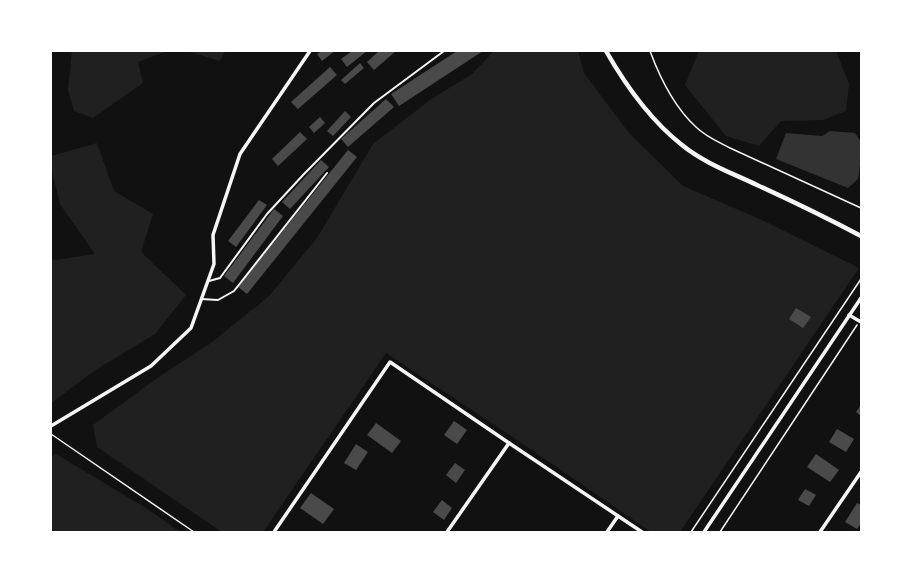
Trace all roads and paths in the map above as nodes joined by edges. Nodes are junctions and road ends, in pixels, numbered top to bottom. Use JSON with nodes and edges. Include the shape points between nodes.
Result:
{"nodes":[{"id":1,"x":310,"y":51,"type":"edge"},
{"id":2,"x":444,"y":51,"type":"edge"},
{"id":3,"x":606,"y":51,"type":"edge"},
{"id":4,"x":650,"y":51,"type":"edge"},
{"id":5,"x":327,"y":173,"type":"dead end"},
{"id":6,"x":861,"y":208,"type":"edge"},
{"id":7,"x":861,"y":236,"type":"edge"},
{"id":8,"x":861,"y":278,"type":"edge"},
{"id":9,"x":208,"y":281,"type":"junction"},
{"id":10,"x":861,"y":298,"type":"edge"},
{"id":11,"x":202,"y":299,"type":"junction"},
{"id":12,"x":849,"y":315,"type":"junction"},
{"id":13,"x":860,"y":322,"type":"edge"},
{"id":14,"x":51,"y":426,"type":"edge"},
{"id":15,"x":51,"y":434,"type":"edge"},
{"id":16,"x":509,"y":443,"type":"junction"},
{"id":17,"x":861,"y":472,"type":"edge"},
{"id":18,"x":618,"y":516,"type":"junction"},
{"id":19,"x":194,"y":532,"type":"edge"},
{"id":20,"x":274,"y":532,"type":"edge"},
{"id":21,"x":447,"y":532,"type":"edge"},
{"id":22,"x":607,"y":532,"type":"edge"},
{"id":23,"x":642,"y":532,"type":"edge"},
{"id":24,"x":691,"y":532,"type":"edge"},
{"id":25,"x":704,"y":532,"type":"edge"},
{"id":26,"x":720,"y":532,"type":"edge"},
{"id":27,"x":820,"y":532,"type":"edge"}],
"edges":[{"from":1,"to":9,"type":"street","via":[[240,154],[213,235],[214,264]]},
{"from":2,"to":9,"type":"lane","via":[[374,103],[267,214],[220,278]]},
{"from":3,"to":7,"type":"street","via":[[636,97],[683,146],[704,161],[795,202]]},
{"from":4,"to":6,"type":"path","via":[[657,71],[679,110],[696,128],[730,148]]},
{"from":5,"to":11,"type":"lane","via":[[234,291],[218,300]]},
{"from":8,"to":24,"type":"path"},
{"from":9,"to":11,"type":"street"},
{"from":10,"to":12,"type":"street"},
{"from":11,"to":14,"type":"street","via":[[191,328],[151,366]]},
{"from":12,"to":13,"type":"street"},
{"from":12,"to":25,"type":"street"},
{"from":13,"to":26,"type":"path"},
{"from":15,"to":19,"type":"path"},
{"from":16,"to":18,"type":"street"},
{"from":16,"to":20,"type":"street","via":[[390,362]]},
{"from":16,"to":21,"type":"street"},
{"from":17,"to":27,"type":"street"},
{"from":18,"to":22,"type":"street"},
{"from":18,"to":23,"type":"street"}]}
